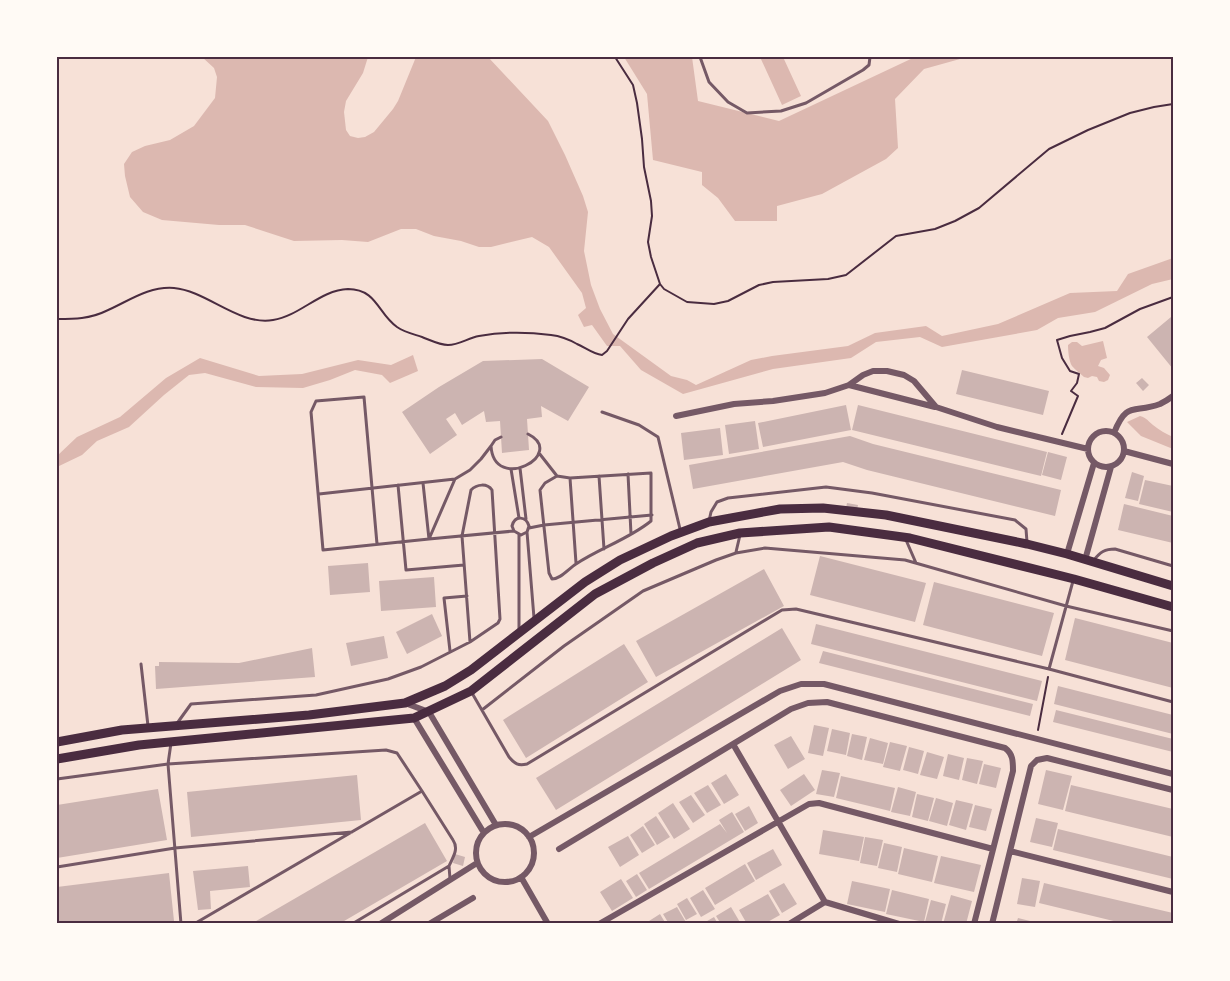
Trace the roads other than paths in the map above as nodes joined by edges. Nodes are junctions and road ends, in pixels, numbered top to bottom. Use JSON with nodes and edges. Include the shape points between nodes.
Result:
{"nodes":[{"id":1,"x":700,"y":57,"type":"edge"},
{"id":2,"x":870,"y":57,"type":"edge"},
{"id":3,"x":849,"y":385,"type":"junction"},
{"id":4,"x":1173,"y":396,"type":"edge"},
{"id":5,"x":936,"y":407,"type":"junction"},
{"id":6,"x":602,"y":412,"type":"dead end"},
{"id":7,"x":676,"y":416,"type":"dead end"},
{"id":8,"x":1114,"y":433,"type":"junction"},
{"id":9,"x":528,"y":434,"type":"dead end"},
{"id":10,"x":501,"y":437,"type":"dead end"},
{"id":11,"x":491,"y":446,"type":"junction"},
{"id":12,"x":1088,"y":449,"type":"junction"},
{"id":13,"x":1124,"y":451,"type":"junction"},
{"id":14,"x":540,"y":453,"type":"junction"},
{"id":15,"x":1094,"y":463,"type":"junction"},
{"id":16,"x":1173,"y":464,"type":"edge"},
{"id":17,"x":1111,"y":466,"type":"junction"},
{"id":18,"x":520,"y":468,"type":"junction"},
{"id":19,"x":511,"y":469,"type":"junction"},
{"id":20,"x":628,"y":474,"type":"junction"},
{"id":21,"x":557,"y":476,"type":"junction"},
{"id":22,"x":599,"y":476,"type":"junction"},
{"id":23,"x":570,"y":478,"type":"junction"},
{"id":24,"x":455,"y":479,"type":"junction"},
{"id":25,"x":423,"y":483,"type":"junction"},
{"id":26,"x":398,"y":485,"type":"junction"},
{"id":27,"x":372,"y":488,"type":"junction"},
{"id":28,"x":319,"y":494,"type":"junction"},
{"id":29,"x":652,"y":515,"type":"junction"},
{"id":30,"x":630,"y":516,"type":"junction"},
{"id":31,"x":519,"y":518,"type":"junction"},
{"id":32,"x":526,"y":519,"type":"junction"},
{"id":33,"x":602,"y":520,"type":"junction"},
{"id":34,"x":572,"y":522,"type":"junction"},
{"id":35,"x":709,"y":522,"type":"junction"},
{"id":36,"x":543,"y":525,"type":"junction"},
{"id":37,"x":528,"y":530,"type":"junction"},
{"id":38,"x":514,"y":531,"type":"junction"},
{"id":39,"x":680,"y":532,"type":"junction"},
{"id":40,"x":740,"y":533,"type":"junction"},
{"id":41,"x":496,"y":534,"type":"junction"},
{"id":42,"x":519,"y":534,"type":"junction"},
{"id":43,"x":631,"y":534,"type":"junction"},
{"id":44,"x":462,"y":536,"type":"junction"},
{"id":45,"x":904,"y":537,"type":"junction"},
{"id":46,"x":429,"y":539,"type":"junction"},
{"id":47,"x":403,"y":542,"type":"junction"},
{"id":48,"x":377,"y":544,"type":"junction"},
{"id":49,"x":1027,"y":544,"type":"junction"},
{"id":50,"x":604,"y":549,"type":"junction"},
{"id":51,"x":736,"y":553,"type":"junction"},
{"id":52,"x":1067,"y":554,"type":"junction"},
{"id":53,"x":1089,"y":561,"type":"junction"},
{"id":54,"x":916,"y":563,"type":"junction"},
{"id":55,"x":576,"y":564,"type":"junction"},
{"id":56,"x":464,"y":565,"type":"junction"},
{"id":57,"x":1173,"y":566,"type":"edge"},
{"id":58,"x":1074,"y":579,"type":"junction"},
{"id":59,"x":1173,"y":586,"type":"edge"},
{"id":60,"x":467,"y":596,"type":"junction"},
{"id":61,"x":1066,"y":606,"type":"junction"},
{"id":62,"x":1173,"y":607,"type":"edge"},
{"id":63,"x":534,"y":621,"type":"junction"},
{"id":64,"x":1173,"y":632,"type":"edge"},
{"id":65,"x":519,"y":633,"type":"junction"},
{"id":66,"x":470,"y":642,"type":"junction"},
{"id":67,"x":450,"y":651,"type":"junction"},
{"id":68,"x":141,"y":664,"type":"dead end"},
{"id":69,"x":1049,"y":669,"type":"junction"},
{"id":70,"x":471,"y":691,"type":"junction"},
{"id":71,"x":1173,"y":702,"type":"edge"},
{"id":72,"x":405,"y":703,"type":"junction"},
{"id":73,"x":482,"y":710,"type":"junction"},
{"id":74,"x":429,"y":712,"type":"junction"},
{"id":75,"x":414,"y":718,"type":"junction"},
{"id":76,"x":176,"y":725,"type":"junction"},
{"id":77,"x":148,"y":728,"type":"junction"},
{"id":78,"x":57,"y":742,"type":"edge"},
{"id":79,"x":171,"y":742,"type":"junction"},
{"id":80,"x":733,"y":744,"type":"junction"},
{"id":81,"x":57,"y":759,"type":"edge"},
{"id":82,"x":168,"y":764,"type":"junction"},
{"id":83,"x":1173,"y":774,"type":"edge"},
{"id":84,"x":57,"y":779,"type":"edge"},
{"id":85,"x":1173,"y":790,"type":"edge"},
{"id":86,"x":422,"y":791,"type":"junction"},
{"id":87,"x":778,"y":821,"type":"junction"},
{"id":88,"x":496,"y":825,"type":"junction"},
{"id":89,"x":352,"y":832,"type":"junction"},
{"id":90,"x":484,"y":833,"type":"junction"},
{"id":91,"x":529,"y":837,"type":"junction"},
{"id":92,"x":175,"y":848,"type":"junction"},
{"id":93,"x":559,"y":849,"type":"dead end"},
{"id":94,"x":993,"y":849,"type":"junction"},
{"id":95,"x":1010,"y":851,"type":"junction"},
{"id":96,"x":477,"y":863,"type":"junction"},
{"id":97,"x":449,"y":866,"type":"junction"},
{"id":98,"x":57,"y":867,"type":"edge"},
{"id":99,"x":521,"y":877,"type":"junction"},
{"id":100,"x":451,"y":880,"type":"junction"},
{"id":101,"x":1173,"y":892,"type":"edge"},
{"id":102,"x":473,"y":898,"type":"dead end"},
{"id":103,"x":825,"y":902,"type":"junction"},
{"id":104,"x":181,"y":924,"type":"edge"},
{"id":105,"x":194,"y":924,"type":"edge"},
{"id":106,"x":352,"y":924,"type":"edge"},
{"id":107,"x":380,"y":924,"type":"edge"},
{"id":108,"x":429,"y":924,"type":"edge"},
{"id":109,"x":548,"y":924,"type":"edge"},
{"id":110,"x":599,"y":924,"type":"edge"},
{"id":111,"x":789,"y":924,"type":"edge"},
{"id":112,"x":899,"y":924,"type":"edge"},
{"id":113,"x":974,"y":924,"type":"edge"},
{"id":114,"x":992,"y":924,"type":"edge"}],
"edges":[{"from":1,"to":2,"type":"lane","via":[[709,82],[728,102],[747,113],[781,111],[806,103],[863,70]]},
{"from":3,"to":5,"type":"street"},
{"from":3,"to":5,"type":"street","via":[[873,371],[904,375]]},
{"from":3,"to":7,"type":"street","via":[[825,393],[734,404]]},
{"from":4,"to":8,"type":"street","via":[[1160,404],[1129,410]]},
{"from":5,"to":12,"type":"street","via":[[997,427]]},
{"from":6,"to":39,"type":"lane","via":[[639,425],[658,437]]},
{"from":8,"to":12,"type":"street","via":[[1099,432]]},
{"from":8,"to":13,"type":"street"},
{"from":9,"to":14,"type":"lane","via":[[539,443]]},
{"from":10,"to":11,"type":"lane"},
{"from":11,"to":19,"type":"lane","via":[[499,463]]},
{"from":11,"to":24,"type":"lane","via":[[470,470]]},
{"from":12,"to":15,"type":"street"},
{"from":13,"to":16,"type":"street"},
{"from":13,"to":17,"type":"street","via":[[1119,462]]},
{"from":14,"to":18,"type":"lane"},
{"from":14,"to":21,"type":"lane"},
{"from":15,"to":17,"type":"street"},
{"from":15,"to":52,"type":"street"},
{"from":17,"to":53,"type":"street"},
{"from":18,"to":19,"type":"lane"},
{"from":18,"to":32,"type":"lane"},
{"from":19,"to":31,"type":"lane"},
{"from":20,"to":22,"type":"lane"},
{"from":20,"to":29,"type":"lane","via":[[651,474]]},
{"from":20,"to":30,"type":"lane"},
{"from":21,"to":23,"type":"lane"},
{"from":21,"to":36,"type":"lane","via":[[540,490]]},
{"from":22,"to":23,"type":"lane"},
{"from":22,"to":33,"type":"lane"},
{"from":23,"to":34,"type":"lane"},
{"from":24,"to":25,"type":"lane"},
{"from":24,"to":46,"type":"lane"},
{"from":25,"to":26,"type":"lane"},
{"from":25,"to":46,"type":"lane"},
{"from":26,"to":27,"type":"lane"},
{"from":26,"to":47,"type":"lane"},
{"from":27,"to":28,"type":"lane"},
{"from":27,"to":28,"type":"lane","via":[[364,397],[316,401],[311,412]]},
{"from":27,"to":48,"type":"lane"},
{"from":28,"to":48,"type":"lane","via":[[323,550]]},
{"from":29,"to":30,"type":"lane"},
{"from":29,"to":43,"type":"lane","via":[[650,523]]},
{"from":30,"to":33,"type":"lane"},
{"from":30,"to":43,"type":"lane"},
{"from":31,"to":32,"type":"lane"},
{"from":31,"to":38,"type":"lane","via":[[513,523]]},
{"from":32,"to":37,"type":"lane"},
{"from":33,"to":34,"type":"lane"},
{"from":33,"to":50,"type":"lane"},
{"from":34,"to":36,"type":"lane"},
{"from":34,"to":55,"type":"lane"},
{"from":35,"to":39,"type":"main road"},
{"from":35,"to":49,"type":"main road","via":[[780,509],[823,508],[886,515]]},
{"from":35,"to":49,"type":"lane","via":[[717,502],[728,498],[826,487],[1015,519],[1026,529]]},
{"from":36,"to":37,"type":"lane"},
{"from":36,"to":55,"type":"lane","via":[[552,579]]},
{"from":37,"to":42,"type":"lane"},
{"from":37,"to":63,"type":"lane"},
{"from":38,"to":41,"type":"lane"},
{"from":38,"to":42,"type":"lane"},
{"from":39,"to":63,"type":"main road","via":[[620,560]]},
{"from":40,"to":45,"type":"main road","via":[[829,527]]},
{"from":40,"to":51,"type":"lane"},
{"from":40,"to":70,"type":"main road","via":[[697,543],[595,594]]},
{"from":41,"to":44,"type":"lane"},
{"from":41,"to":44,"type":"lane","via":[[492,490],[484,485],[471,490]]},
{"from":41,"to":66,"type":"lane","via":[[500,619]]},
{"from":42,"to":65,"type":"lane"},
{"from":43,"to":50,"type":"lane"},
{"from":44,"to":46,"type":"lane"},
{"from":44,"to":56,"type":"lane"},
{"from":45,"to":54,"type":"lane"},
{"from":45,"to":58,"type":"main road"},
{"from":46,"to":47,"type":"lane"},
{"from":47,"to":48,"type":"lane"},
{"from":47,"to":56,"type":"lane","via":[[406,570]]},
{"from":49,"to":52,"type":"main road"},
{"from":50,"to":55,"type":"lane"},
{"from":51,"to":54,"type":"lane","via":[[765,548]]},
{"from":51,"to":73,"type":"lane","via":[[643,591]]},
{"from":52,"to":53,"type":"main road"},
{"from":53,"to":57,"type":"lane","via":[[1107,549],[1115,549]]},
{"from":53,"to":59,"type":"main road"},
{"from":54,"to":61,"type":"lane"},
{"from":56,"to":60,"type":"lane"},
{"from":58,"to":61,"type":"lane"},
{"from":58,"to":62,"type":"main road"},
{"from":60,"to":66,"type":"lane"},
{"from":60,"to":67,"type":"lane","via":[[444,598]]},
{"from":61,"to":64,"type":"lane"},
{"from":61,"to":69,"type":"lane"},
{"from":63,"to":65,"type":"main road"},
{"from":65,"to":72,"type":"main road","via":[[445,686]]},
{"from":66,"to":67,"type":"lane"},
{"from":67,"to":76,"type":"lane","via":[[388,679],[316,695],[191,704]]},
{"from":68,"to":77,"type":"lane"},
{"from":69,"to":71,"type":"lane"},
{"from":69,"to":73,"type":"lane","via":[[789,609],[527,764],[519,766],[509,757]]},
{"from":70,"to":73,"type":"lane"},
{"from":70,"to":74,"type":"main road"},
{"from":72,"to":74,"type":"street"},
{"from":72,"to":76,"type":"main road"},
{"from":74,"to":75,"type":"main road"},
{"from":74,"to":88,"type":"street"},
{"from":75,"to":79,"type":"main road"},
{"from":75,"to":90,"type":"street"},
{"from":76,"to":77,"type":"main road"},
{"from":77,"to":78,"type":"main road"},
{"from":79,"to":81,"type":"main road"},
{"from":79,"to":82,"type":"lane"},
{"from":80,"to":87,"type":"street"},
{"from":80,"to":93,"type":"street"},
{"from":80,"to":94,"type":"street","via":[[791,709],[808,702],[827,702],[1005,748],[1013,760],[1013,771]]},
{"from":82,"to":84,"type":"lane"},
{"from":82,"to":86,"type":"lane","via":[[386,750],[397,753]]},
{"from":82,"to":92,"type":"lane"},
{"from":83,"to":91,"type":"street","via":[[824,684],[801,684],[780,692]]},
{"from":85,"to":95,"type":"street","via":[[1047,758],[1037,760],[1031,766]]},
{"from":86,"to":89,"type":"lane"},
{"from":86,"to":97,"type":"lane","via":[[456,844]]},
{"from":87,"to":94,"type":"street","via":[[809,804],[819,803]]},
{"from":87,"to":103,"type":"street"},
{"from":87,"to":110,"type":"street"},
{"from":88,"to":90,"type":"street"},
{"from":88,"to":91,"type":"street","via":[[514,825]]},
{"from":89,"to":92,"type":"lane"},
{"from":89,"to":105,"type":"lane"},
{"from":90,"to":96,"type":"street","via":[[476,847]]},
{"from":91,"to":99,"type":"street","via":[[534,854],[528,871]]},
{"from":92,"to":98,"type":"lane"},
{"from":92,"to":104,"type":"lane"},
{"from":94,"to":113,"type":"street"},
{"from":95,"to":101,"type":"street"},
{"from":95,"to":114,"type":"street"},
{"from":96,"to":99,"type":"street","via":[[488,877],[496,880],[513,881]]},
{"from":96,"to":100,"type":"street"},
{"from":97,"to":100,"type":"lane"},
{"from":97,"to":106,"type":"lane"},
{"from":99,"to":109,"type":"street"},
{"from":100,"to":107,"type":"street"},
{"from":102,"to":108,"type":"street"},
{"from":103,"to":111,"type":"street"},
{"from":103,"to":112,"type":"street"}]}
